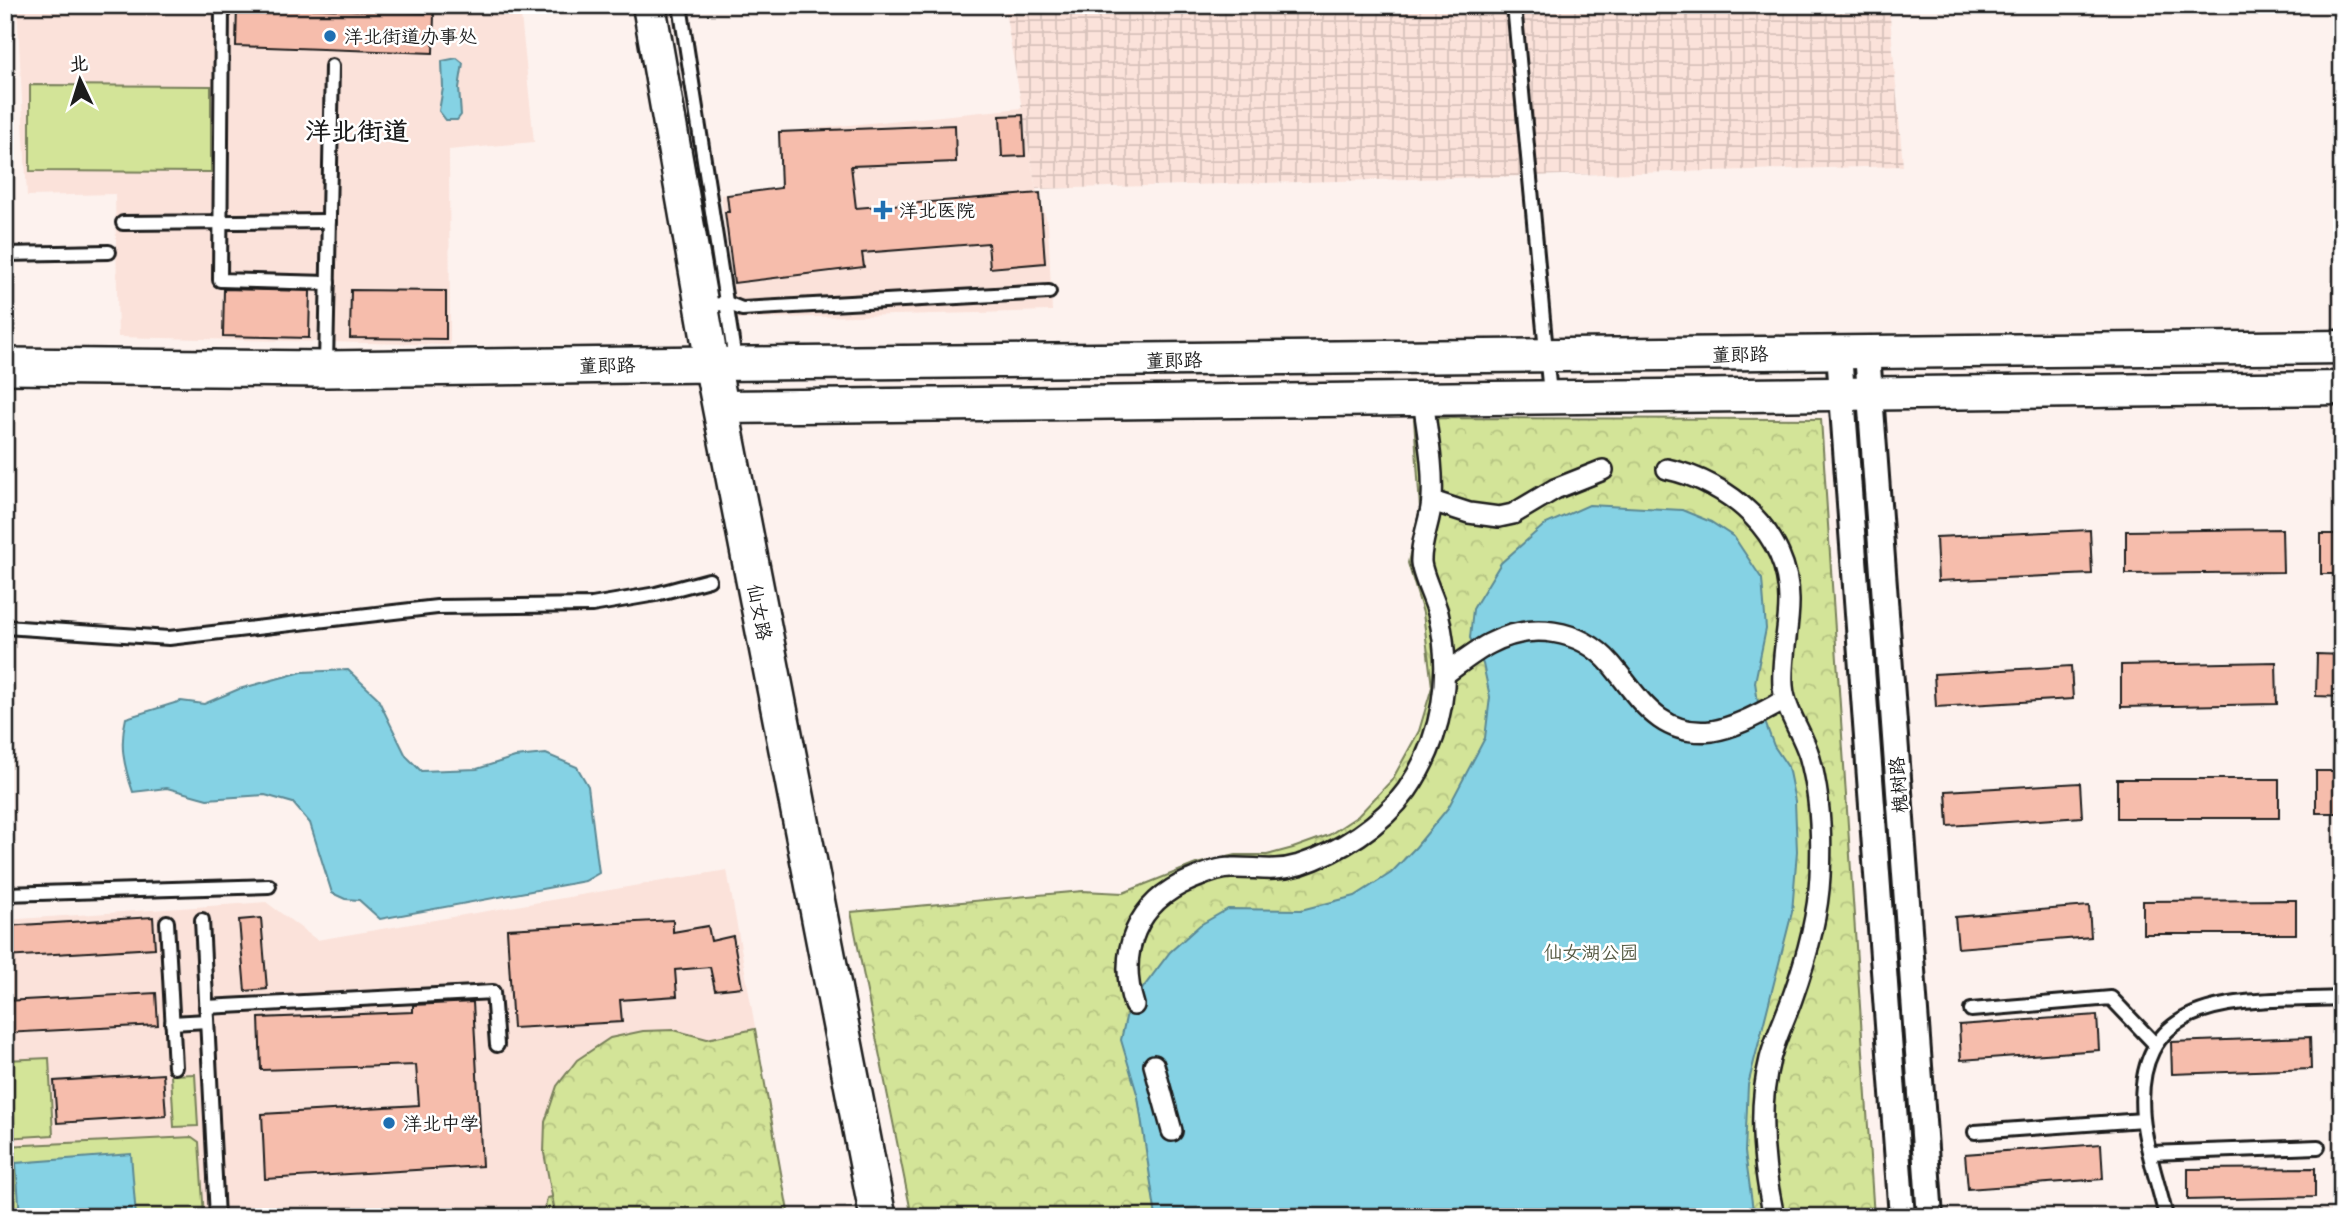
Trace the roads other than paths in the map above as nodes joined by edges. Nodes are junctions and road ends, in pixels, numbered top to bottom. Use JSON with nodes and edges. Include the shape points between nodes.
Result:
{"nodes":[{"id":1,"x":222,"y":5,"type":"edge"},
{"id":2,"x":649,"y":5,"type":"edge"},
{"id":3,"x":680,"y":5,"type":"edge"},
{"id":4,"x":1514,"y":5,"type":"edge"},
{"id":5,"x":332,"y":66,"type":"dead end"},
{"id":6,"x":329,"y":221,"type":"junction"},
{"id":7,"x":220,"y":222,"type":"junction"},
{"id":8,"x":123,"y":223,"type":"dead end"},
{"id":9,"x":109,"y":252,"type":"dead end"},
{"id":10,"x":5,"y":254,"type":"edge"},
{"id":11,"x":328,"y":283,"type":"junction"},
{"id":12,"x":1049,"y":292,"type":"dead end"},
{"id":13,"x":714,"y":305,"type":"junction"},
{"id":14,"x":2342,"y":347,"type":"edge"},
{"id":15,"x":1853,"y":353,"type":"junction"},
{"id":16,"x":722,"y":356,"type":"junction"},
{"id":17,"x":1545,"y":356,"type":"junction"},
{"id":18,"x":5,"y":366,"type":"edge"},
{"id":19,"x":326,"y":369,"type":"junction"},
{"id":20,"x":2342,"y":388,"type":"edge"},
{"id":21,"x":1856,"y":394,"type":"junction"},
{"id":22,"x":1550,"y":398,"type":"junction"},
{"id":23,"x":1423,"y":399,"type":"junction"},
{"id":24,"x":720,"y":407,"type":"junction"},
{"id":25,"x":1667,"y":469,"type":"dead end"},
{"id":26,"x":1603,"y":470,"type":"dead end"},
{"id":27,"x":1432,"y":501,"type":"junction"},
{"id":28,"x":709,"y":580,"type":"dead end"},
{"id":29,"x":5,"y":627,"type":"edge"},
{"id":30,"x":1445,"y":674,"type":"junction"},
{"id":31,"x":1785,"y":700,"type":"junction"},
{"id":32,"x":269,"y":886,"type":"dead end"},
{"id":33,"x":5,"y":894,"type":"edge"},
{"id":34,"x":202,"y":920,"type":"dead end"},
{"id":35,"x":167,"y":922,"type":"dead end"},
{"id":36,"x":2342,"y":998,"type":"edge"},
{"id":37,"x":1133,"y":1001,"type":"dead end"},
{"id":38,"x":206,"y":1007,"type":"junction"},
{"id":39,"x":1971,"y":1010,"type":"dead end"},
{"id":40,"x":207,"y":1021,"type":"junction"},
{"id":41,"x":173,"y":1023,"type":"junction"},
{"id":42,"x":2154,"y":1043,"type":"junction"},
{"id":43,"x":497,"y":1045,"type":"dead end"},
{"id":44,"x":1154,"y":1065,"type":"dead end"},
{"id":45,"x":175,"y":1067,"type":"dead end"},
{"id":46,"x":2143,"y":1120,"type":"junction"},
{"id":47,"x":1171,"y":1131,"type":"dead end"},
{"id":48,"x":1975,"y":1132,"type":"dead end"},
{"id":49,"x":2318,"y":1147,"type":"dead end"},
{"id":50,"x":2150,"y":1153,"type":"junction"},
{"id":51,"x":217,"y":1217,"type":"edge"},
{"id":52,"x":878,"y":1217,"type":"edge"},
{"id":53,"x":1774,"y":1217,"type":"edge"},
{"id":54,"x":1902,"y":1217,"type":"edge"},
{"id":55,"x":1930,"y":1217,"type":"edge"},
{"id":56,"x":2166,"y":1217,"type":"edge"}],
"edges":[{"from":1,"to":7,"type":"lane"},
{"from":2,"to":13,"type":"street","name":"仙女路"},
{"from":3,"to":13,"type":"lane"},
{"from":4,"to":17,"type":"lane"},
{"from":5,"to":6,"type":"lane"},
{"from":6,"to":7,"type":"lane"},
{"from":6,"to":11,"type":"lane"},
{"from":7,"to":8,"type":"lane"},
{"from":7,"to":11,"type":"lane","via":[[220,280]]},
{"from":9,"to":10,"type":"lane"},
{"from":11,"to":19,"type":"lane"},
{"from":12,"to":13,"type":"lane","via":[[742,309]]},
{"from":13,"to":16,"type":"street","name":"仙女路"},
{"from":14,"to":15,"type":"street","name":"董郎路"},
{"from":15,"to":17,"type":"street","name":"董郎路"},
{"from":15,"to":21,"type":"street","name":"槐树路"},
{"from":16,"to":17,"type":"street","name":"董郎路"},
{"from":16,"to":19,"type":"main road","name":"董郎路"},
{"from":16,"to":24,"type":"main road","name":"仙女路"},
{"from":17,"to":22,"type":"lane"},
{"from":18,"to":19,"type":"main road","name":"董郎路"},
{"from":20,"to":21,"type":"street"},
{"from":21,"to":22,"type":"street"},
{"from":21,"to":54,"type":"street","name":"槐树路"},
{"from":21,"to":55,"type":"street","name":"槐树路"},
{"from":22,"to":23,"type":"street"},
{"from":23,"to":24,"type":"street"},
{"from":23,"to":27,"type":"street"},
{"from":24,"to":52,"type":"main road","name":"仙女路"},
{"from":25,"to":31,"type":"street","via":[[1704,480],[1732,497],[1772,539],[1790,599],[1782,671]]},
{"from":26,"to":27,"type":"street","via":[[1499,517]]},
{"from":27,"to":30,"type":"street","via":[[1421,563],[1439,616]]},
{"from":28,"to":29,"type":"lane","via":[[592,605],[437,607],[169,638]]},
{"from":30,"to":31,"type":"street","via":[[1507,636],[1545,630],[1565,633],[1599,651],[1642,705],[1673,725],[1710,731],[1735,725]]},
{"from":30,"to":37,"type":"street","via":[[1440,718],[1426,753],[1407,790],[1385,814],[1345,845],[1297,865],[1222,869],[1171,888],[1151,904],[1129,944],[1127,978]]},
{"from":31,"to":53,"type":"street","via":[[1809,756],[1819,820],[1820,878],[1814,928],[1770,1057],[1764,1088],[1764,1149]]},
{"from":32,"to":33,"type":"lane"},
{"from":34,"to":38,"type":"lane"},
{"from":35,"to":41,"type":"lane"},
{"from":36,"to":42,"type":"lane","via":[[2231,1003],[2203,1009]]},
{"from":38,"to":40,"type":"lane"},
{"from":38,"to":43,"type":"lane","via":[[493,992]]},
{"from":39,"to":42,"type":"lane","via":[[2111,998]]},
{"from":40,"to":41,"type":"lane"},
{"from":40,"to":51,"type":"lane"},
{"from":41,"to":45,"type":"lane"},
{"from":42,"to":46,"type":"lane","via":[[2142,1082]]},
{"from":44,"to":47,"type":"street"},
{"from":46,"to":48,"type":"lane"},
{"from":46,"to":50,"type":"lane"},
{"from":49,"to":50,"type":"lane"},
{"from":50,"to":56,"type":"lane"}]}
